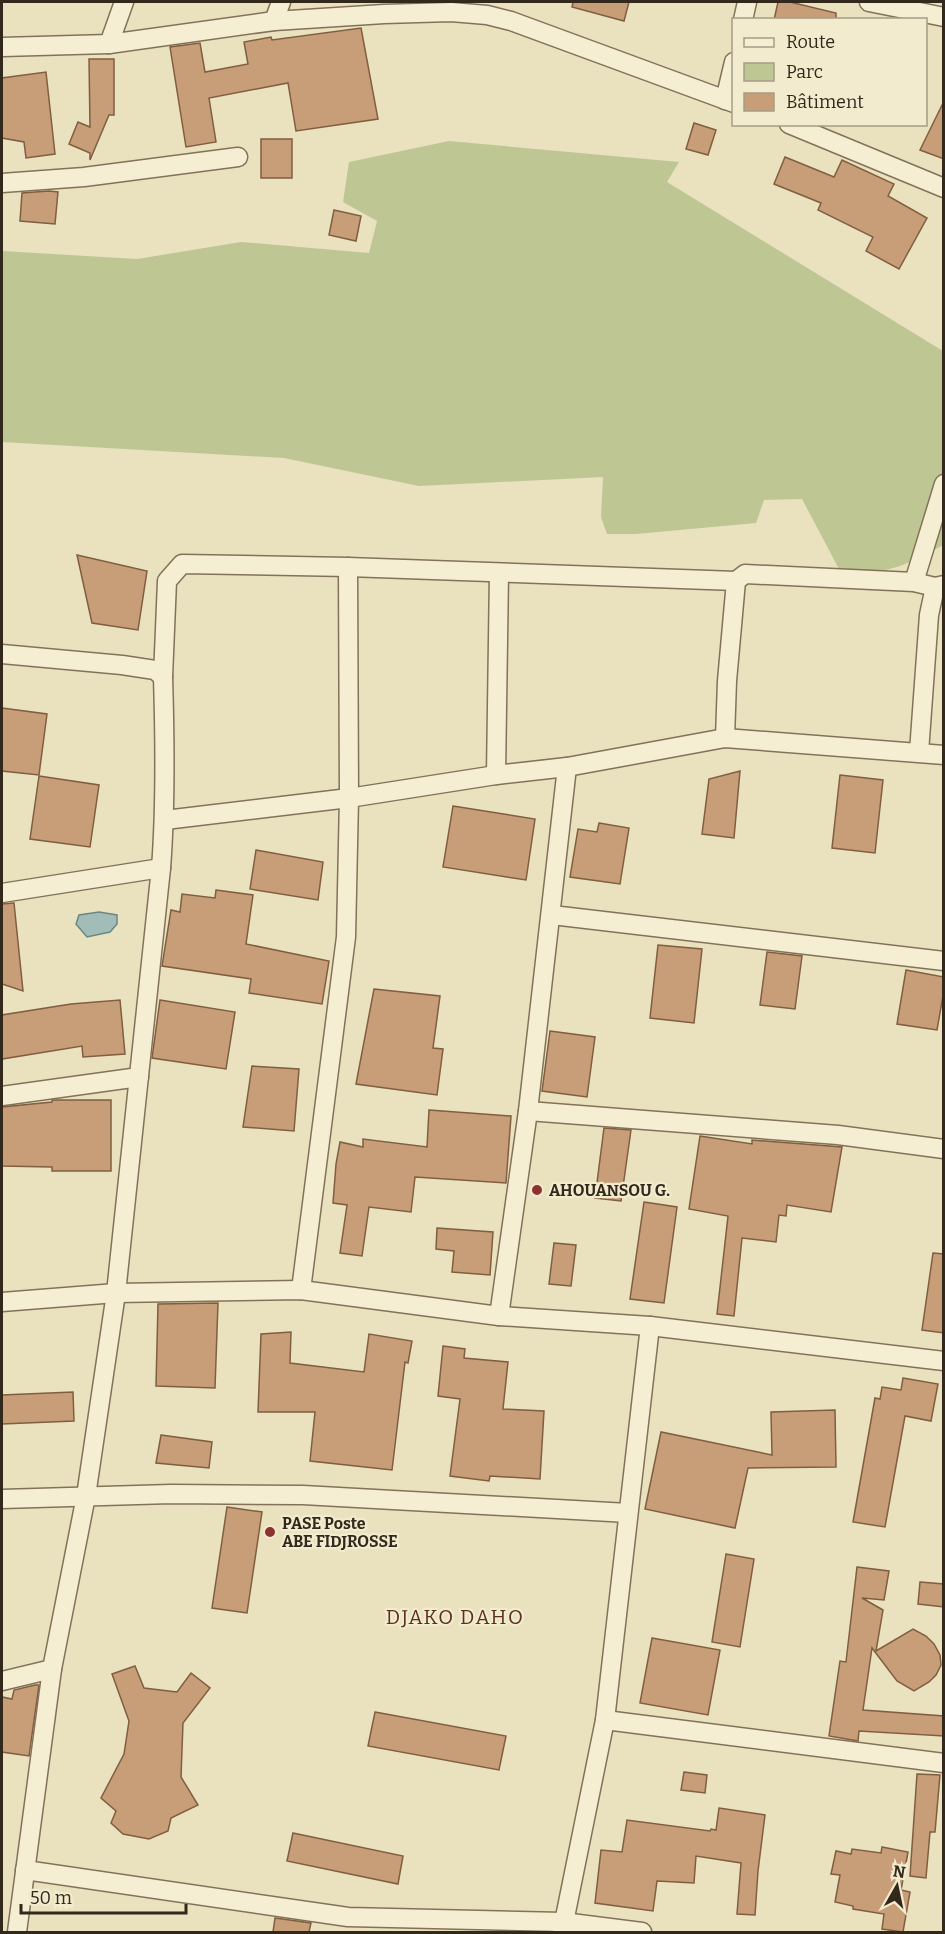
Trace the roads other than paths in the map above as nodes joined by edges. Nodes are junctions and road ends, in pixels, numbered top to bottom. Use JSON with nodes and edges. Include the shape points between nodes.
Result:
{"nodes":[{"id":1,"x":108,"y":2,"type":"edge"},
{"id":2,"x":124,"y":2,"type":"edge"},
{"id":3,"x":281,"y":2,"type":"edge"},
{"id":4,"x":747,"y":2,"type":"edge"},
{"id":5,"x":869,"y":2,"type":"edge"},
{"id":6,"x":944,"y":17,"type":"edge"},
{"id":7,"x":743,"y":18,"type":"edge"},
{"id":8,"x":274,"y":21,"type":"junction"},
{"id":9,"x":116,"y":22,"type":"junction"},
{"id":10,"x":110,"y":44,"type":"junction"},
{"id":11,"x":2,"y":47,"type":"edge"},
{"id":12,"x":732,"y":78,"type":"edge"},
{"id":13,"x":729,"y":101,"type":"edge"},
{"id":14,"x":794,"y":126,"type":"edge"},
{"id":15,"x":238,"y":157,"type":"dead end"},
{"id":16,"x":2,"y":183,"type":"edge"},
{"id":17,"x":944,"y":188,"type":"edge"},
{"id":18,"x":944,"y":484,"type":"edge"},
{"id":19,"x":348,"y":567,"type":"junction"},
{"id":20,"x":499,"y":573,"type":"junction"},
{"id":21,"x":736,"y":581,"type":"junction"},
{"id":22,"x":914,"y":582,"type":"junction"},
{"id":23,"x":939,"y":586,"type":"edge"},
{"id":24,"x":2,"y":654,"type":"edge"},
{"id":25,"x":163,"y":677,"type":"junction"},
{"id":26,"x":725,"y":738,"type":"junction"},
{"id":27,"x":919,"y":752,"type":"junction"},
{"id":28,"x":944,"y":755,"type":"edge"},
{"id":29,"x":567,"y":767,"type":"junction"},
{"id":30,"x":496,"y":775,"type":"junction"},
{"id":31,"x":349,"y":798,"type":"junction"},
{"id":32,"x":165,"y":820,"type":"junction"},
{"id":33,"x":161,"y":868,"type":"junction"},
{"id":34,"x":2,"y":893,"type":"edge"},
{"id":35,"x":552,"y":915,"type":"junction"},
{"id":36,"x":944,"y":961,"type":"edge"},
{"id":37,"x":139,"y":1077,"type":"junction"},
{"id":38,"x":2,"y":1096,"type":"edge"},
{"id":39,"x":528,"y":1111,"type":"junction"},
{"id":40,"x":944,"y":1149,"type":"edge"},
{"id":41,"x":301,"y":1290,"type":"junction"},
{"id":42,"x":116,"y":1293,"type":"junction"},
{"id":43,"x":2,"y":1302,"type":"edge"},
{"id":44,"x":500,"y":1316,"type":"junction"},
{"id":45,"x":650,"y":1326,"type":"junction"},
{"id":46,"x":944,"y":1361,"type":"edge"},
{"id":47,"x":86,"y":1496,"type":"junction"},
{"id":48,"x":2,"y":1499,"type":"edge"},
{"id":49,"x":628,"y":1513,"type":"junction"},
{"id":50,"x":52,"y":1669,"type":"junction"},
{"id":51,"x":2,"y":1681,"type":"edge"},
{"id":52,"x":604,"y":1720,"type":"junction"},
{"id":53,"x":944,"y":1763,"type":"edge"},
{"id":54,"x":25,"y":1870,"type":"junction"},
{"id":55,"x":563,"y":1927,"type":"edge"},
{"id":56,"x":17,"y":1932,"type":"edge"},
{"id":57,"x":642,"y":1932,"type":"edge"}],
"edges":[{"from":1,"to":9,"type":"street"},
{"from":2,"to":9,"type":"street"},
{"from":3,"to":8,"type":"street"},
{"from":4,"to":7,"type":"street"},
{"from":5,"to":6,"type":"street"},
{"from":8,"to":10,"type":"street"},
{"from":8,"to":13,"type":"street","via":[[451,12],[487,15]]},
{"from":9,"to":10,"type":"street"},
{"from":10,"to":11,"type":"street"},
{"from":12,"to":13,"type":"street"},
{"from":14,"to":17,"type":"street"},
{"from":15,"to":16,"type":"street","via":[[84,177]]},
{"from":18,"to":22,"type":"street"},
{"from":19,"to":20,"type":"street"},
{"from":19,"to":25,"type":"street","via":[[182,564],[167,581]]},
{"from":19,"to":31,"type":"street"},
{"from":20,"to":21,"type":"street"},
{"from":20,"to":30,"type":"street"},
{"from":21,"to":22,"type":"street","via":[[746,574]]},
{"from":21,"to":26,"type":"street"},
{"from":22,"to":23,"type":"street"},
{"from":23,"to":27,"type":"street","via":[[929,615]]},
{"from":24,"to":25,"type":"street","via":[[137,667],[155,670]]},
{"from":25,"to":32,"type":"street"},
{"from":26,"to":27,"type":"street"},
{"from":26,"to":29,"type":"street"},
{"from":27,"to":28,"type":"street"},
{"from":29,"to":30,"type":"street"},
{"from":29,"to":35,"type":"street"},
{"from":30,"to":31,"type":"street"},
{"from":31,"to":32,"type":"street"},
{"from":31,"to":41,"type":"street","via":[[345,937]]},
{"from":32,"to":33,"type":"street"},
{"from":33,"to":34,"type":"street"},
{"from":33,"to":37,"type":"street"},
{"from":35,"to":36,"type":"street"},
{"from":35,"to":39,"type":"street"},
{"from":37,"to":38,"type":"street"},
{"from":37,"to":42,"type":"street"},
{"from":39,"to":40,"type":"street","via":[[838,1135]]},
{"from":39,"to":44,"type":"street"},
{"from":41,"to":42,"type":"street"},
{"from":41,"to":44,"type":"street"},
{"from":42,"to":43,"type":"street"},
{"from":42,"to":47,"type":"street"},
{"from":44,"to":45,"type":"street"},
{"from":45,"to":46,"type":"street"},
{"from":45,"to":49,"type":"street"},
{"from":47,"to":48,"type":"street"},
{"from":47,"to":49,"type":"street","via":[[303,1495]]},
{"from":47,"to":50,"type":"street"},
{"from":49,"to":52,"type":"street"},
{"from":50,"to":51,"type":"street"},
{"from":50,"to":54,"type":"street"},
{"from":52,"to":53,"type":"street"},
{"from":52,"to":55,"type":"street"},
{"from":54,"to":55,"type":"street","via":[[348,1917]]},
{"from":54,"to":56,"type":"street"},
{"from":55,"to":57,"type":"street"}]}
